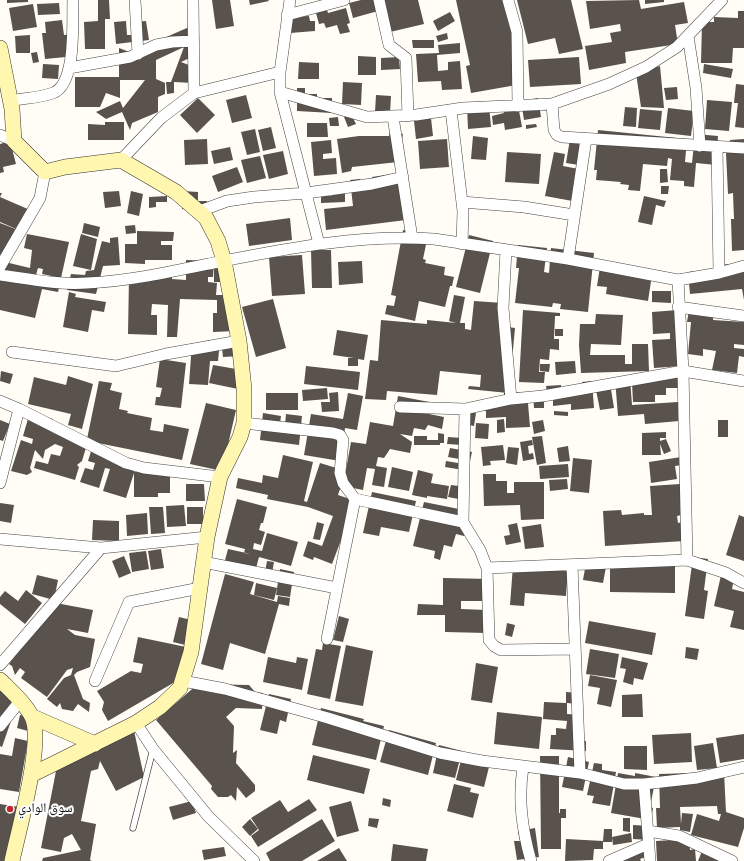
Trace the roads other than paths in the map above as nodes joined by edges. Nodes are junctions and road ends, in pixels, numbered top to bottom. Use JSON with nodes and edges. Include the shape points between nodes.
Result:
{"nodes":[{"id":1,"x":72,"y":0,"type":"edge"},
{"id":2,"x":135,"y":0,"type":"edge"},
{"id":3,"x":193,"y":0,"type":"edge"},
{"id":4,"x":290,"y":0,"type":"edge"},
{"id":5,"x":344,"y":0,"type":"edge"},
{"id":6,"x":379,"y":0,"type":"edge"},
{"id":7,"x":508,"y":0,"type":"edge"},
{"id":8,"x":722,"y":0,"type":"edge"},
{"id":9,"x":710,"y":6,"type":"edge"},
{"id":10,"x":287,"y":15,"type":"junction"},
{"id":11,"x":688,"y":36,"type":"junction"},
{"id":12,"x":194,"y":41,"type":"junction"},
{"id":13,"x":0,"y":48,"type":"edge"},
{"id":14,"x":138,"y":54,"type":"junction"},
{"id":15,"x":69,"y":68,"type":"junction"},
{"id":16,"x":280,"y":72,"type":"junction"},
{"id":17,"x":280,"y":92,"type":"junction"},
{"id":18,"x":194,"y":93,"type":"junction"},
{"id":19,"x":10,"y":101,"type":"junction"},
{"id":20,"x":552,"y":104,"type":"junction"},
{"id":21,"x":518,"y":106,"type":"junction"},
{"id":22,"x":451,"y":110,"type":"junction"},
{"id":23,"x":408,"y":116,"type":"junction"},
{"id":24,"x":393,"y":117,"type":"junction"},
{"id":25,"x":0,"y":135,"type":"edge"},
{"id":26,"x":586,"y":139,"type":"junction"},
{"id":27,"x":14,"y":141,"type":"junction"},
{"id":28,"x":700,"y":146,"type":"junction"},
{"id":29,"x":717,"y":147,"type":"junction"},
{"id":30,"x":744,"y":148,"type":"edge"},
{"id":31,"x":121,"y":160,"type":"junction"},
{"id":32,"x":45,"y":172,"type":"junction"},
{"id":33,"x":403,"y":177,"type":"junction"},
{"id":34,"x":306,"y":193,"type":"junction"},
{"id":35,"x":462,"y":202,"type":"junction"},
{"id":36,"x":200,"y":212,"type":"junction"},
{"id":37,"x":574,"y":214,"type":"junction"},
{"id":38,"x":412,"y":238,"type":"junction"},
{"id":39,"x":319,"y":244,"type":"junction"},
{"id":40,"x":462,"y":244,"type":"junction"},
{"id":41,"x":506,"y":250,"type":"junction"},
{"id":42,"x":568,"y":260,"type":"junction"},
{"id":43,"x":224,"y":261,"type":"junction"},
{"id":44,"x":744,"y":266,"type":"edge"},
{"id":45,"x":0,"y":267,"type":"edge"},
{"id":46,"x":719,"y":273,"type":"junction"},
{"id":47,"x":0,"y":275,"type":"edge"},
{"id":48,"x":678,"y":280,"type":"junction"},
{"id":49,"x":678,"y":307,"type":"junction"},
{"id":50,"x":744,"y":316,"type":"edge"},
{"id":51,"x":239,"y":341,"type":"junction"},
{"id":52,"x":12,"y":352,"type":"dead end"},
{"id":53,"x":682,"y":371,"type":"junction"},
{"id":54,"x":744,"y":381,"type":"edge"},
{"id":55,"x":511,"y":399,"type":"junction"},
{"id":56,"x":0,"y":401,"type":"edge"},
{"id":57,"x":400,"y":407,"type":"dead end"},
{"id":58,"x":19,"y":408,"type":"junction"},
{"id":59,"x":465,"y":409,"type":"junction"},
{"id":60,"x":244,"y":423,"type":"junction"},
{"id":61,"x":220,"y":477,"type":"junction"},
{"id":62,"x":0,"y":483,"type":"edge"},
{"id":63,"x":355,"y":499,"type":"junction"},
{"id":64,"x":463,"y":522,"type":"junction"},
{"id":65,"x":207,"y":537,"type":"junction"},
{"id":66,"x":0,"y":539,"type":"edge"},
{"id":67,"x":101,"y":548,"type":"junction"},
{"id":68,"x":687,"y":560,"type":"junction"},
{"id":69,"x":203,"y":562,"type":"junction"},
{"id":70,"x":572,"y":564,"type":"junction"},
{"id":71,"x":487,"y":568,"type":"junction"},
{"id":72,"x":744,"y":583,"type":"edge"},
{"id":73,"x":200,"y":588,"type":"junction"},
{"id":74,"x":337,"y":588,"type":"junction"},
{"id":75,"x":327,"y":639,"type":"dead end"},
{"id":76,"x":575,"y":649,"type":"junction"},
{"id":77,"x":0,"y":665,"type":"edge"},
{"id":78,"x":0,"y":680,"type":"edge"},
{"id":79,"x":183,"y":681,"type":"junction"},
{"id":80,"x":95,"y":682,"type":"dead end"},
{"id":81,"x":20,"y":701,"type":"junction"},
{"id":82,"x":32,"y":717,"type":"junction"},
{"id":83,"x":136,"y":723,"type":"junction"},
{"id":84,"x":0,"y":726,"type":"edge"},
{"id":85,"x":95,"y":744,"type":"junction"},
{"id":86,"x":153,"y":749,"type":"junction"},
{"id":87,"x":523,"y":766,"type":"junction"},
{"id":88,"x":744,"y":767,"type":"edge"},
{"id":89,"x":580,"y":773,"type":"junction"},
{"id":90,"x":31,"y":774,"type":"junction"},
{"id":91,"x":644,"y":784,"type":"junction"},
{"id":92,"x":133,"y":828,"type":"dead end"},
{"id":93,"x":648,"y":830,"type":"junction"},
{"id":94,"x":648,"y":844,"type":"junction"},
{"id":95,"x":12,"y":861,"type":"edge"},
{"id":96,"x":254,"y":861,"type":"edge"},
{"id":97,"x":531,"y":861,"type":"edge"},
{"id":98,"x":608,"y":861,"type":"edge"},
{"id":99,"x":650,"y":861,"type":"edge"},
{"id":100,"x":732,"y":861,"type":"edge"}],
"edges":[{"from":1,"to":15,"type":"street"},
{"from":2,"to":14,"type":"street"},
{"from":3,"to":12,"type":"street"},
{"from":4,"to":10,"type":"street"},
{"from":5,"to":10,"type":"street"},
{"from":6,"to":23,"type":"street","via":[[389,45],[406,58]]},
{"from":7,"to":21,"type":"street","via":[[517,32]]},
{"from":8,"to":9,"type":"street"},
{"from":9,"to":11,"type":"street"},
{"from":10,"to":16,"type":"street"},
{"from":11,"to":20,"type":"street","via":[[646,67],[609,84]]},
{"from":11,"to":28,"type":"street","via":[[696,88]]},
{"from":12,"to":14,"type":"street","via":[[156,45]]},
{"from":12,"to":18,"type":"street"},
{"from":13,"to":19,"type":"street"},
{"from":14,"to":15,"type":"street"},
{"from":15,"to":19,"type":"street","via":[[63,84],[52,93]]},
{"from":16,"to":17,"type":"street"},
{"from":16,"to":18,"type":"street"},
{"from":17,"to":24,"type":"street","via":[[367,117]]},
{"from":17,"to":34,"type":"street"},
{"from":18,"to":31,"type":"street","via":[[161,118]]},
{"from":19,"to":27,"type":"street"},
{"from":20,"to":21,"type":"street"},
{"from":20,"to":26,"type":"street","via":[[554,130],[557,135]]},
{"from":21,"to":22,"type":"street"},
{"from":22,"to":23,"type":"street"},
{"from":22,"to":35,"type":"street"},
{"from":23,"to":24,"type":"street"},
{"from":24,"to":33,"type":"street"},
{"from":25,"to":27,"type":"street"},
{"from":26,"to":28,"type":"street"},
{"from":26,"to":37,"type":"street"},
{"from":27,"to":32,"type":"street"},
{"from":28,"to":29,"type":"street"},
{"from":29,"to":30,"type":"street"},
{"from":29,"to":46,"type":"street"},
{"from":31,"to":32,"type":"street"},
{"from":31,"to":36,"type":"street","via":[[176,192]]},
{"from":32,"to":45,"type":"street","via":[[40,198]]},
{"from":33,"to":34,"type":"street"},
{"from":33,"to":38,"type":"street"},
{"from":34,"to":36,"type":"street","via":[[227,201]]},
{"from":34,"to":39,"type":"street"},
{"from":35,"to":37,"type":"street"},
{"from":35,"to":40,"type":"street"},
{"from":36,"to":43,"type":"street","via":[[218,241]]},
{"from":37,"to":42,"type":"street"},
{"from":38,"to":39,"type":"street"},
{"from":38,"to":40,"type":"street"},
{"from":39,"to":43,"type":"street"},
{"from":40,"to":41,"type":"street"},
{"from":41,"to":42,"type":"street"},
{"from":41,"to":55,"type":"street","via":[[503,308]]},
{"from":42,"to":48,"type":"street"},
{"from":43,"to":47,"type":"street","via":[[140,278],[86,284]]},
{"from":43,"to":51,"type":"street"},
{"from":44,"to":46,"type":"street"},
{"from":46,"to":48,"type":"street"},
{"from":48,"to":49,"type":"street"},
{"from":49,"to":50,"type":"street"},
{"from":49,"to":53,"type":"street"},
{"from":51,"to":52,"type":"street","via":[[116,366]]},
{"from":51,"to":60,"type":"street","via":[[244,390]]},
{"from":53,"to":54,"type":"street"},
{"from":53,"to":55,"type":"street","via":[[543,396]]},
{"from":53,"to":68,"type":"street"},
{"from":55,"to":59,"type":"street"},
{"from":56,"to":58,"type":"street"},
{"from":57,"to":59,"type":"street"},
{"from":58,"to":61,"type":"street","via":[[126,463],[144,468]]},
{"from":58,"to":62,"type":"street"},
{"from":59,"to":64,"type":"street"},
{"from":60,"to":61,"type":"street","via":[[240,437]]},
{"from":60,"to":63,"type":"street","via":[[333,432],[340,435],[343,440],[340,473],[343,483]]},
{"from":61,"to":65,"type":"street"},
{"from":63,"to":64,"type":"street"},
{"from":63,"to":74,"type":"street"},
{"from":64,"to":71,"type":"street","via":[[480,550]]},
{"from":65,"to":67,"type":"street"},
{"from":65,"to":69,"type":"street"},
{"from":66,"to":67,"type":"street"},
{"from":67,"to":77,"type":"street"},
{"from":68,"to":70,"type":"street"},
{"from":68,"to":72,"type":"street","via":[[726,573]]},
{"from":69,"to":73,"type":"street"},
{"from":69,"to":74,"type":"street"},
{"from":70,"to":71,"type":"street"},
{"from":70,"to":76,"type":"street"},
{"from":71,"to":76,"type":"street","via":[[488,636],[494,646],[501,650]]},
{"from":73,"to":79,"type":"street","via":[[191,652]]},
{"from":73,"to":80,"type":"street","via":[[129,602]]},
{"from":74,"to":75,"type":"street"},
{"from":76,"to":89,"type":"street"},
{"from":78,"to":81,"type":"street"},
{"from":79,"to":83,"type":"street","via":[[169,700]]},
{"from":79,"to":87,"type":"street","via":[[225,689],[328,718],[440,754]]},
{"from":81,"to":82,"type":"street"},
{"from":81,"to":84,"type":"street"},
{"from":82,"to":85,"type":"street"},
{"from":82,"to":90,"type":"street","via":[[34,749]]},
{"from":83,"to":85,"type":"street"},
{"from":83,"to":86,"type":"street"},
{"from":85,"to":90,"type":"street"},
{"from":86,"to":92,"type":"lane"},
{"from":86,"to":96,"type":"street","via":[[208,816]]},
{"from":87,"to":89,"type":"street"},
{"from":87,"to":97,"type":"street","via":[[520,805],[523,833]]},
{"from":88,"to":91,"type":"street","via":[[698,778]]},
{"from":89,"to":91,"type":"street","via":[[624,784]]},
{"from":90,"to":95,"type":"street"},
{"from":91,"to":93,"type":"street"},
{"from":93,"to":94,"type":"street"},
{"from":93,"to":100,"type":"street","via":[[679,836]]},
{"from":94,"to":98,"type":"street"},
{"from":94,"to":99,"type":"street"}]}
